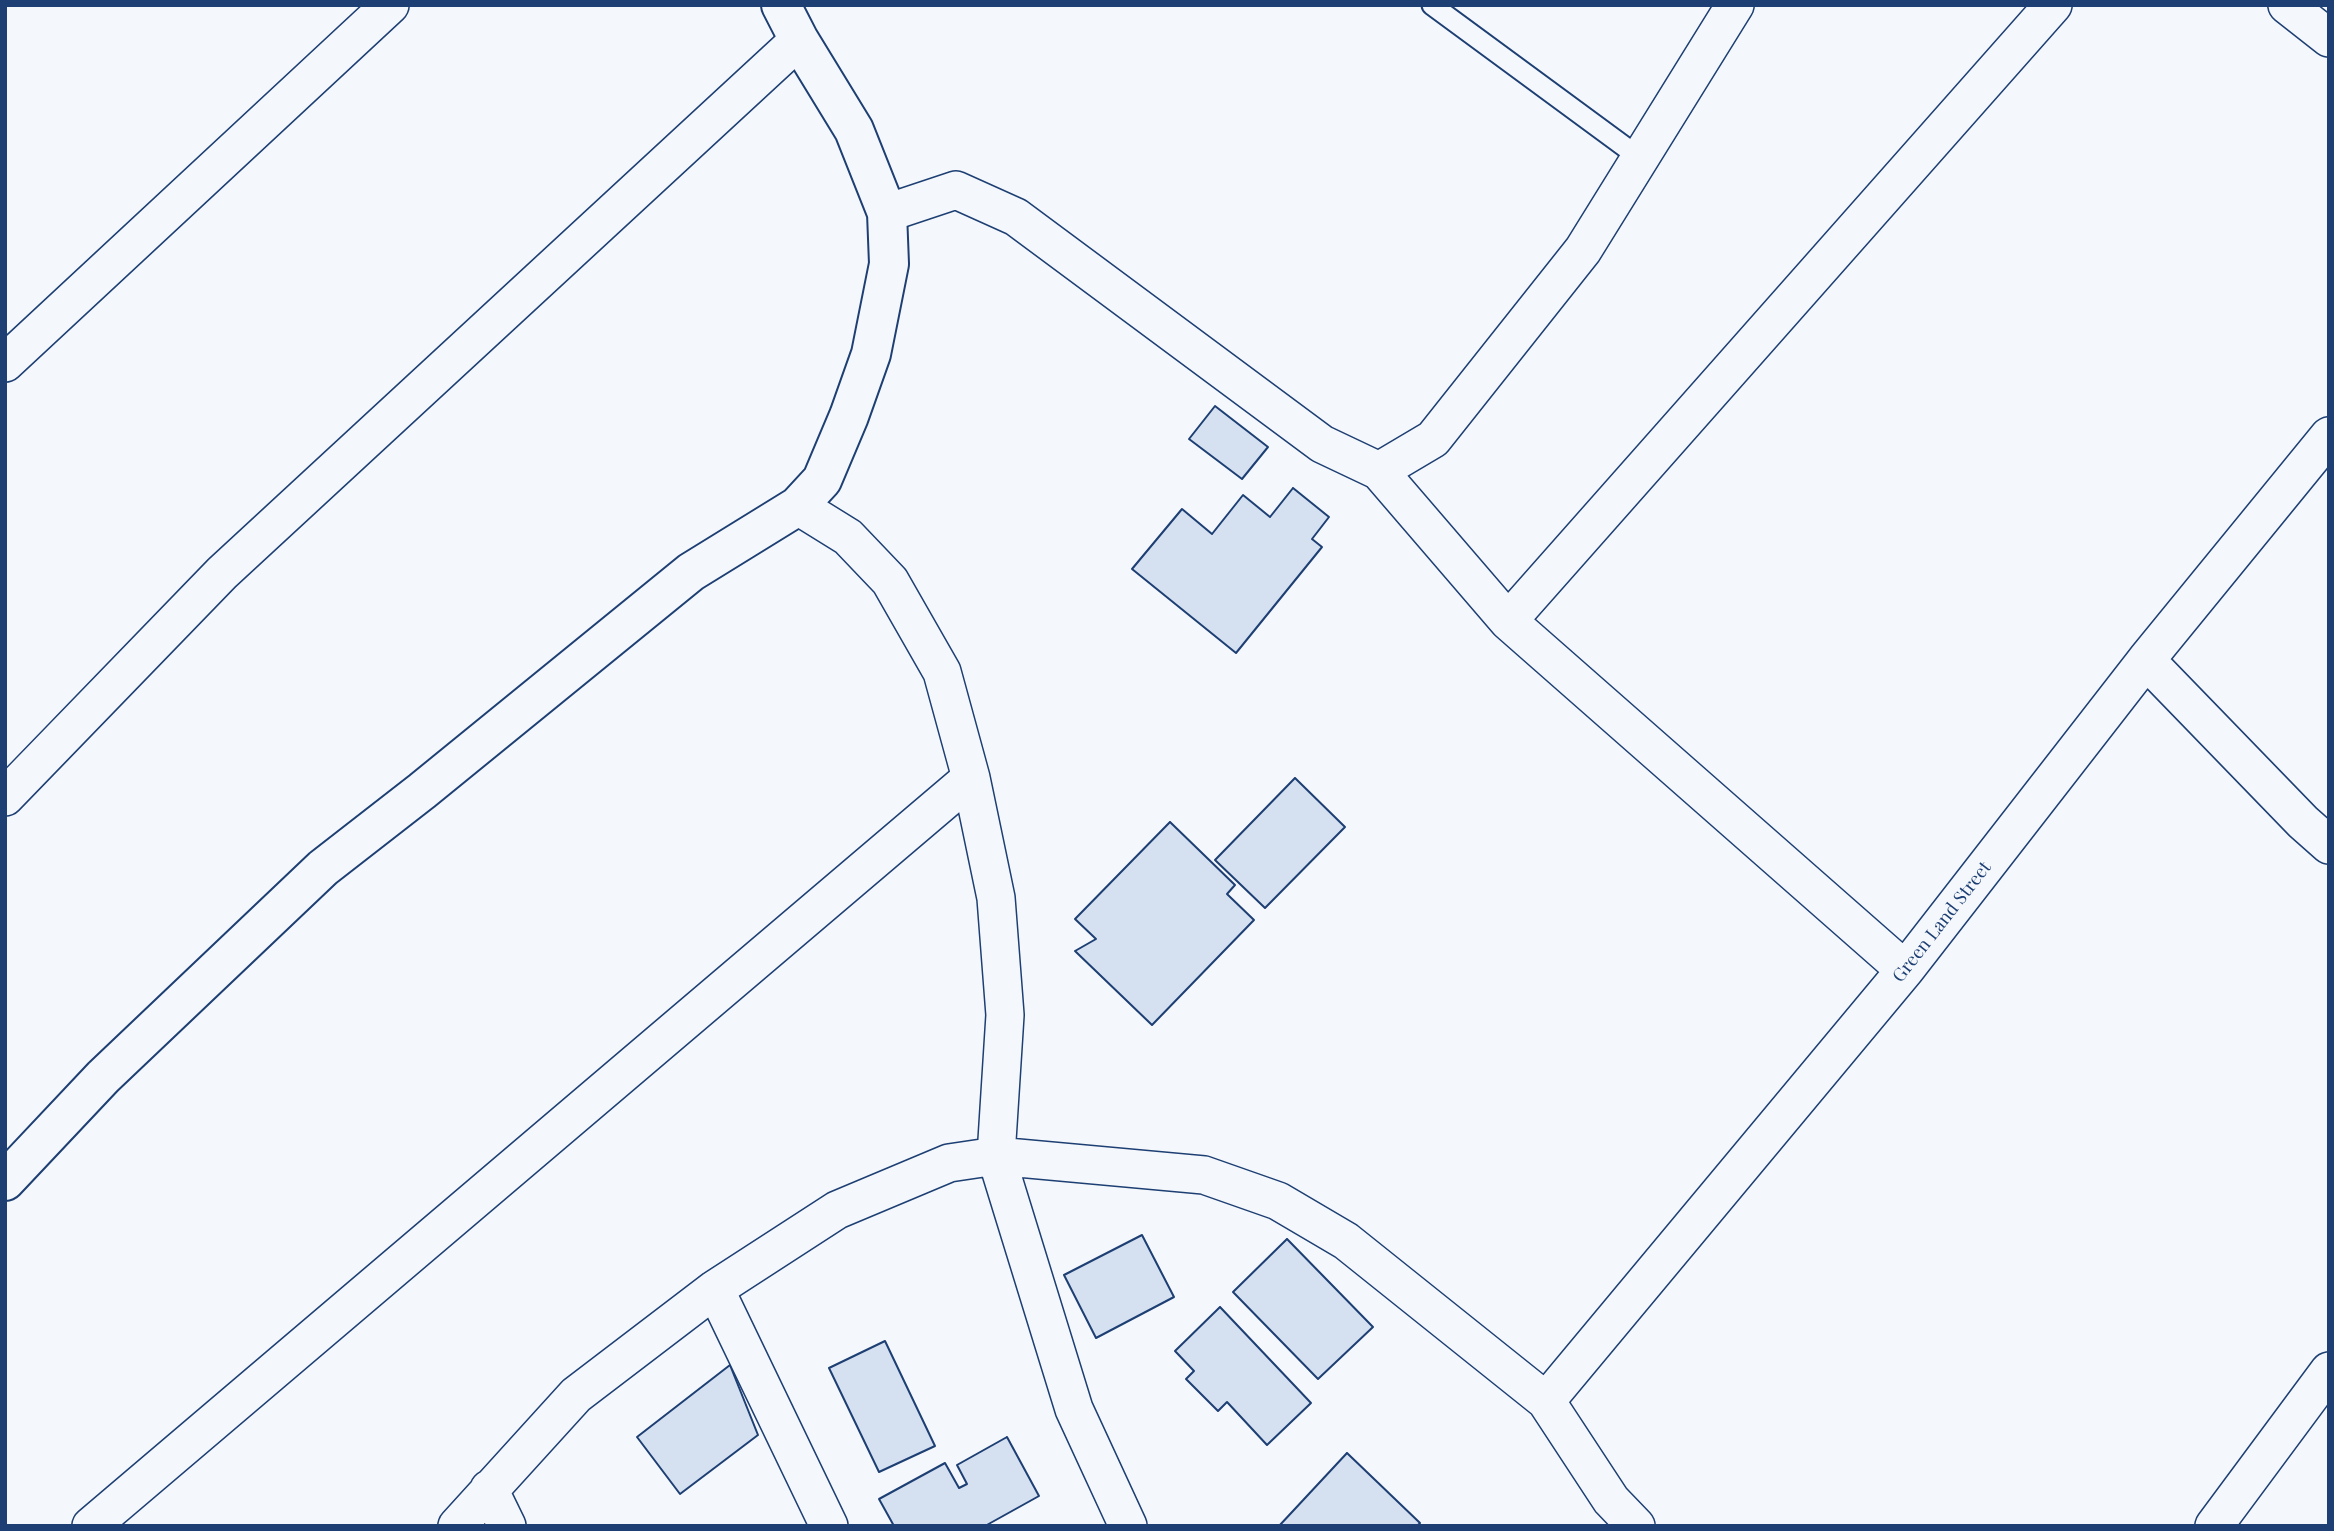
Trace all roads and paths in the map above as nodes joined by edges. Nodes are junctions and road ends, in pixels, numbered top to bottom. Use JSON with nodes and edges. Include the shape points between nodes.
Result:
{"nodes":[{"id":1,"x":390,"y":5,"type":"edge"},
{"id":2,"x":782,"y":5,"type":"edge"},
{"id":3,"x":1432,"y":5,"type":"edge"},
{"id":4,"x":1735,"y":5,"type":"edge"},
{"id":5,"x":2053,"y":5,"type":"edge"},
{"id":6,"x":2287,"y":5,"type":"edge"},
{"id":7,"x":2329,"y":38,"type":"edge"},
{"id":8,"x":799,"y":40,"type":"junction"},
{"id":9,"x":1640,"y":158,"type":"junction"},
{"id":10,"x":887,"y":213,"type":"junction"},
{"id":11,"x":5,"y":363,"type":"edge"},
{"id":12,"x":2329,"y":436,"type":"edge"},
{"id":13,"x":1378,"y":471,"type":"junction"},
{"id":14,"x":798,"y":506,"type":"junction"},
{"id":15,"x":1508,"y":621,"type":"junction"},
{"id":16,"x":2146,"y":660,"type":"junction"},
{"id":17,"x":971,"y":778,"type":"junction"},
{"id":18,"x":5,"y":797,"type":"edge"},
{"id":19,"x":2329,"y":845,"type":"edge"},
{"id":20,"x":1905,"y":970,"type":"junction"},
{"id":21,"x":996,"y":1156,"type":"junction"},
{"id":22,"x":5,"y":1181,"type":"edge"},
{"id":23,"x":715,"y":1289,"type":"junction"},
{"id":24,"x":2329,"y":1371,"type":"edge"},
{"id":25,"x":1546,"y":1401,"type":"junction"},
{"id":26,"x":489,"y":1489,"type":"junction"},
{"id":27,"x":90,"y":1526,"type":"edge"},
{"id":28,"x":457,"y":1526,"type":"edge"},
{"id":29,"x":507,"y":1526,"type":"edge"},
{"id":30,"x":829,"y":1526,"type":"edge"},
{"id":31,"x":1128,"y":1526,"type":"edge"},
{"id":32,"x":1636,"y":1526,"type":"edge"},
{"id":33,"x":2214,"y":1526,"type":"edge"}],
"edges":[{"from":1,"to":11,"type":"street"},
{"from":2,"to":8,"type":"street"},
{"from":3,"to":9,"type":"lane"},
{"from":4,"to":9,"type":"street"},
{"from":5,"to":15,"type":"street"},
{"from":6,"to":7,"type":"street"},
{"from":8,"to":10,"type":"street","via":[[854,130]]},
{"from":8,"to":18,"type":"street","via":[[222,573]]},
{"from":9,"to":13,"type":"street","via":[[1583,250],[1433,439]]},
{"from":10,"to":13,"type":"street","via":[[956,190],[1016,217],[1322,444]]},
{"from":10,"to":14,"type":"street","via":[[889,264],[871,354],[822,480]]},
{"from":12,"to":16,"type":"street","name":"Green Land Street"},
{"from":13,"to":15,"type":"street"},
{"from":14,"to":17,"type":"street","via":[[848,537],[890,581],[942,672]]},
{"from":14,"to":22,"type":"street","via":[[691,572],[323,868],[103,1077]]},
{"from":15,"to":20,"type":"street"},
{"from":16,"to":19,"type":"street"},
{"from":16,"to":20,"type":"street","name":"Green Land Street"},
{"from":17,"to":21,"type":"street","via":[[996,898],[1004,1002]]},
{"from":17,"to":27,"type":"street"},
{"from":20,"to":25,"type":"street","name":"Green Land Street"},
{"from":21,"to":23,"type":"street","via":[[949,1163],[838,1210]]},
{"from":21,"to":25,"type":"street","via":[[1204,1175],[1278,1201],[1346,1241]]},
{"from":21,"to":31,"type":"street","via":[[1074,1409]]},
{"from":23,"to":26,"type":"street","via":[[576,1395]]},
{"from":23,"to":30,"type":"street"},
{"from":24,"to":33,"type":"street"},
{"from":25,"to":32,"type":"street","via":[[1611,1500]]},
{"from":26,"to":28,"type":"street"},
{"from":26,"to":29,"type":"street"}]}
